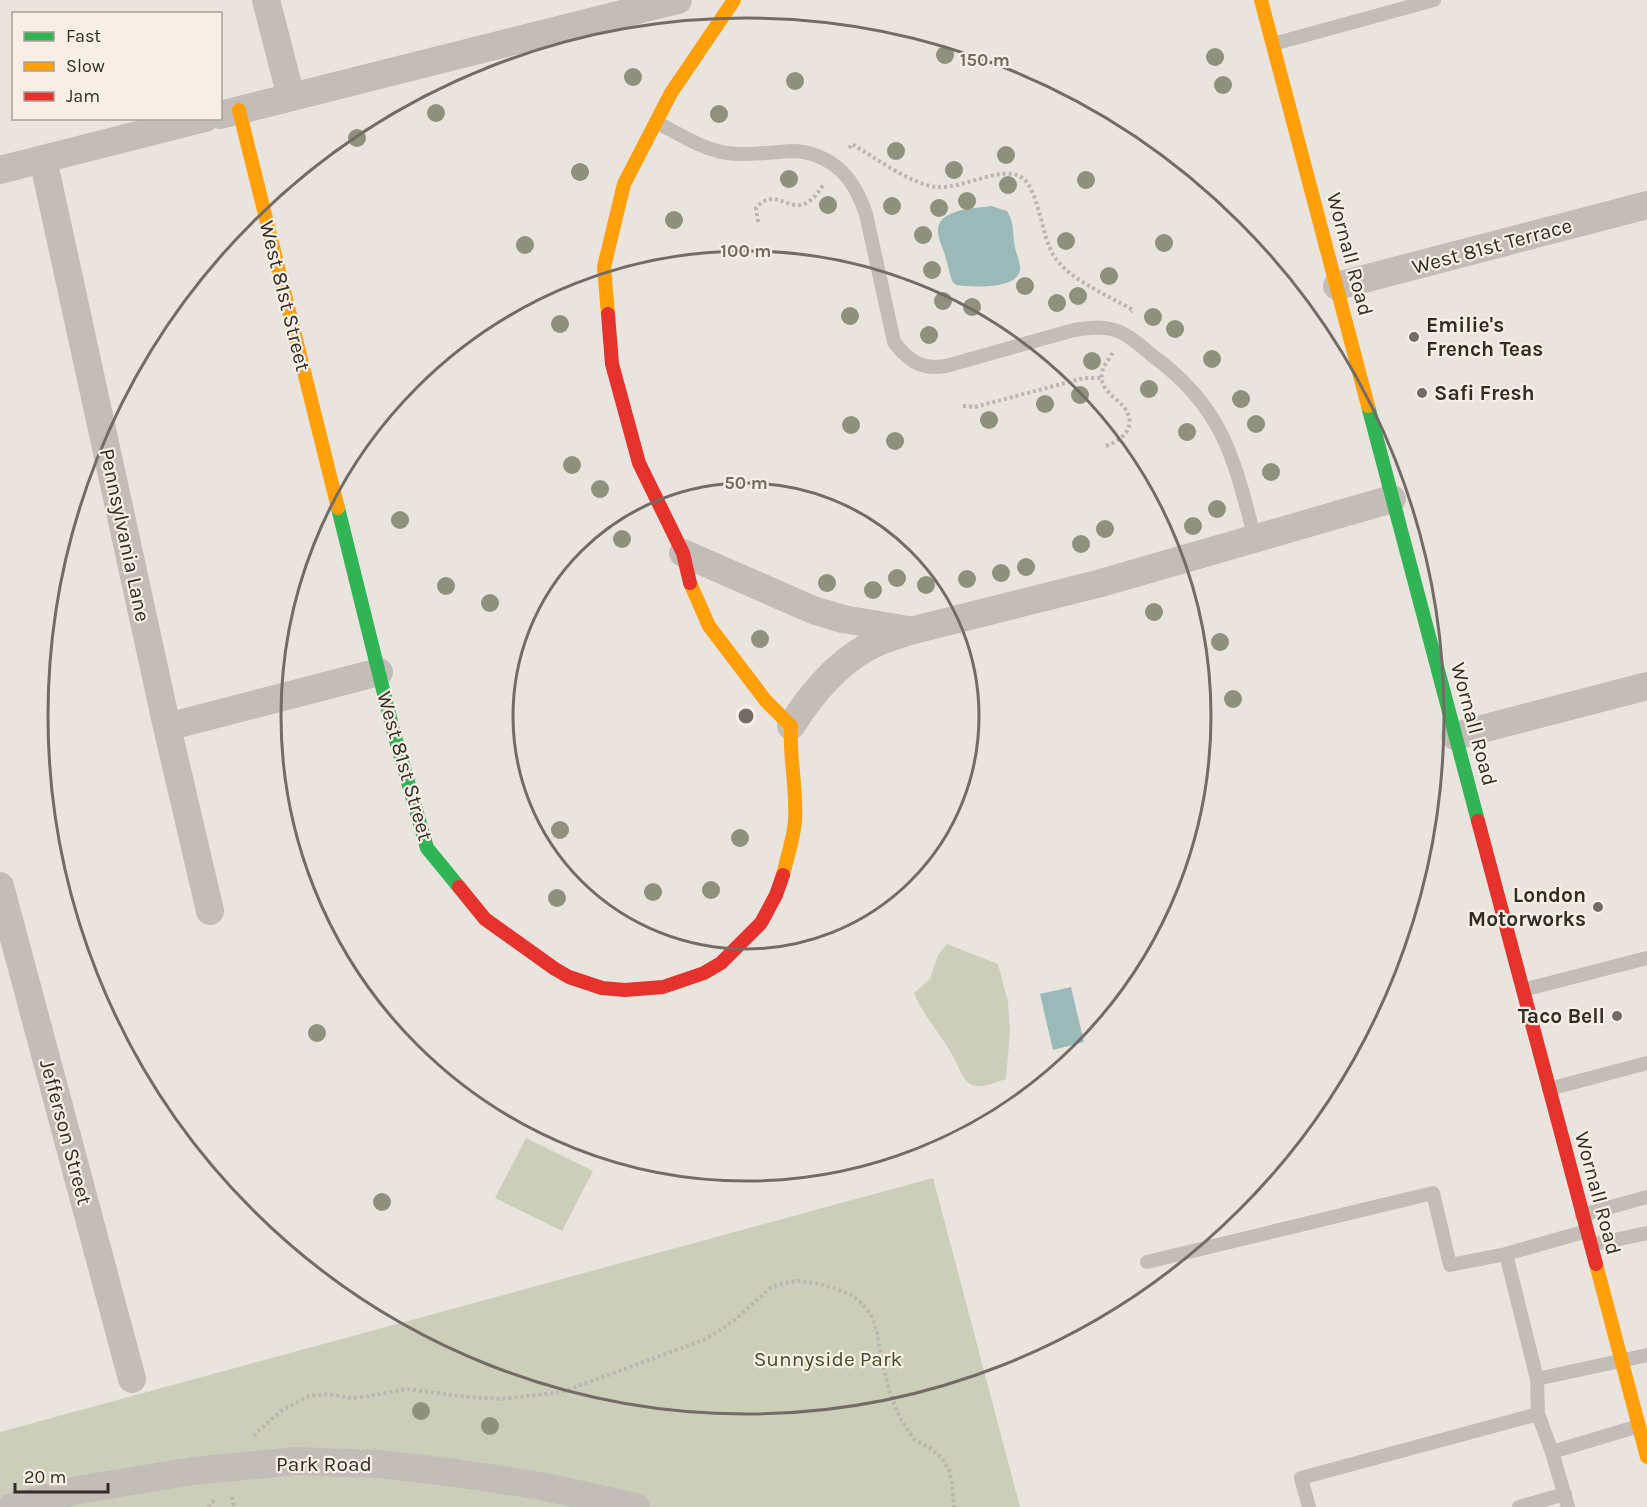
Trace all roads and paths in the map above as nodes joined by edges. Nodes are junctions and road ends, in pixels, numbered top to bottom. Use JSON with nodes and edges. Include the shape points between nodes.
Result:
{"nodes":[{"id":1,"x":266,"y":0,"type":"edge"},
{"id":2,"x":678,"y":0,"type":"edge"},
{"id":3,"x":734,"y":0,"type":"edge"},
{"id":4,"x":1261,"y":0,"type":"edge"},
{"id":5,"x":1434,"y":0,"type":"edge"},
{"id":6,"x":1273,"y":44,"type":"junction"},
{"id":7,"x":291,"y":97,"type":"junction"},
{"id":8,"x":230,"y":112,"type":"edge"},
{"id":9,"x":197,"y":120,"type":"edge"},
{"id":10,"x":656,"y":122,"type":"junction"},
{"id":11,"x":845,"y":154,"type":"dead end"},
{"id":12,"x":43,"y":159,"type":"junction"},
{"id":13,"x":0,"y":170,"type":"edge"},
{"id":14,"x":825,"y":182,"type":"dead end"},
{"id":15,"x":1647,"y":205,"type":"edge"},
{"id":16,"x":758,"y":222,"type":"dead end"},
{"id":17,"x":1337,"y":286,"type":"junction"},
{"id":18,"x":1127,"y":320,"type":"dead end"},
{"id":19,"x":1113,"y":351,"type":"dead end"},
{"id":20,"x":1102,"y":378,"type":"junction"},
{"id":21,"x":963,"y":406,"type":"dead end"},
{"id":22,"x":1106,"y":446,"type":"dead end"},
{"id":23,"x":1392,"y":499,"type":"junction"},
{"id":24,"x":1255,"y":539,"type":"junction"},
{"id":25,"x":683,"y":553,"type":"junction"},
{"id":26,"x":910,"y":631,"type":"junction"},
{"id":27,"x":379,"y":672,"type":"junction"},
{"id":28,"x":1647,"y":686,"type":"edge"},
{"id":29,"x":791,"y":726,"type":"junction"},
{"id":30,"x":167,"y":727,"type":"junction"},
{"id":31,"x":1455,"y":736,"type":"junction"},
{"id":32,"x":0,"y":886,"type":"edge"},
{"id":33,"x":210,"y":911,"type":"dead end"},
{"id":34,"x":1647,"y":958,"type":"edge"},
{"id":35,"x":1523,"y":990,"type":"junction"},
{"id":36,"x":1647,"y":1063,"type":"edge"},
{"id":37,"x":1549,"y":1089,"type":"junction"},
{"id":38,"x":1647,"y":1197,"type":"edge"},
{"id":39,"x":1582,"y":1215,"type":"junction"},
{"id":40,"x":1587,"y":1232,"type":"junction"},
{"id":41,"x":1647,"y":1233,"type":"edge"},
{"id":42,"x":1591,"y":1245,"type":"junction"},
{"id":43,"x":1506,"y":1254,"type":"junction"},
{"id":44,"x":1148,"y":1262,"type":"dead end"},
{"id":45,"x":1647,"y":1354,"type":"edge"},
{"id":46,"x":1621,"y":1361,"type":"junction"},
{"id":47,"x":132,"y":1378,"type":"dead end"},
{"id":48,"x":1537,"y":1380,"type":"junction"},
{"id":49,"x":1538,"y":1414,"type":"junction"},
{"id":50,"x":1638,"y":1426,"type":"junction"},
{"id":51,"x":251,"y":1442,"type":"dead end"},
{"id":52,"x":1552,"y":1452,"type":"junction"},
{"id":53,"x":1647,"y":1457,"type":"edge"},
{"id":54,"x":1566,"y":1501,"type":"edge"},
{"id":55,"x":12,"y":1507,"type":"edge"},
{"id":56,"x":636,"y":1507,"type":"edge"},
{"id":57,"x":954,"y":1507,"type":"edge"},
{"id":58,"x":1309,"y":1507,"type":"edge"},
{"id":59,"x":1519,"y":1507,"type":"edge"}],
"edges":[{"from":1,"to":7,"type":"street"},
{"from":2,"to":7,"type":"street","name":"West 81st Street"},
{"from":3,"to":10,"type":"street"},
{"from":4,"to":6,"type":"street","name":"Wornall Road"},
{"from":5,"to":6,"type":"lane"},
{"from":6,"to":17,"type":"street","name":"Wornall Road"},
{"from":7,"to":8,"type":"street","name":"West 81st Street"},
{"from":8,"to":27,"type":"street","name":"West 81st Street"},
{"from":9,"to":12,"type":"street"},
{"from":10,"to":24,"type":"lane","via":[[698,144],[724,152],[808,153],[847,175],[866,214],[894,342],[916,363],[935,368],[946,366],[1090,328],[1113,329],[1135,342],[1165,364],[1209,410],[1238,473]]},
{"from":10,"to":25,"type":"street","via":[[624,184],[604,267],[612,364],[639,464]]},
{"from":11,"to":18,"type":"path","via":[[852,144],[917,182],[937,187],[1006,172],[1026,180],[1054,257],[1076,278],[1132,310]]},
{"from":12,"to":13,"type":"street"},
{"from":12,"to":30,"type":"street","name":"Pennsylvania Lane"},
{"from":14,"to":16,"type":"path","via":[[815,197],[801,206],[775,198],[762,201],[756,208]]},
{"from":15,"to":17,"type":"street","name":"West 81st Terrace"},
{"from":17,"to":23,"type":"street","name":"Wornall Road"},
{"from":19,"to":20,"type":"path"},
{"from":20,"to":21,"type":"path","via":[[1084,378],[975,407]]},
{"from":20,"to":22,"type":"path","via":[[1109,394],[1125,408],[1129,420],[1125,434]]},
{"from":23,"to":24,"type":"street"},
{"from":23,"to":31,"type":"street","name":"Wornall Road"},
{"from":24,"to":26,"type":"street"},
{"from":25,"to":26,"type":"street","via":[[813,610]]},
{"from":25,"to":29,"type":"street","via":[[690,585],[709,626],[766,701]]},
{"from":26,"to":29,"type":"street","via":[[865,648],[845,661],[804,705]]},
{"from":27,"to":29,"type":"street","name":"West 81st Street","via":[[427,848],[485,919],[569,978],[602,988],[663,987],[704,972],[721,963],[761,923],[780,886],[795,821]]},
{"from":27,"to":30,"type":"street"},
{"from":28,"to":31,"type":"street"},
{"from":30,"to":33,"type":"street","name":"Pennsylvania Lane"},
{"from":31,"to":35,"type":"street","name":"Wornall Road"},
{"from":32,"to":47,"type":"street","name":"Jefferson Street"},
{"from":34,"to":35,"type":"lane"},
{"from":35,"to":37,"type":"street","name":"Wornall Road"},
{"from":36,"to":37,"type":"lane"},
{"from":37,"to":39,"type":"street","name":"Wornall Road"},
{"from":38,"to":39,"type":"lane"},
{"from":39,"to":40,"type":"street","name":"Wornall Road"},
{"from":40,"to":42,"type":"street","name":"Wornall Road"},
{"from":40,"to":43,"type":"lane"},
{"from":41,"to":42,"type":"lane"},
{"from":42,"to":46,"type":"street","name":"Wornall Road"},
{"from":43,"to":44,"type":"lane","via":[[1450,1265],[1433,1194]]},
{"from":43,"to":48,"type":"lane"},
{"from":45,"to":46,"type":"lane"},
{"from":46,"to":48,"type":"lane"},
{"from":46,"to":50,"type":"street","name":"Wornall Road"},
{"from":48,"to":49,"type":"lane"},
{"from":49,"to":52,"type":"lane"},
{"from":49,"to":58,"type":"lane","via":[[1301,1478]]},
{"from":50,"to":52,"type":"lane"},
{"from":50,"to":53,"type":"street","name":"Wornall Road"},
{"from":51,"to":57,"type":"path","via":[[281,1411],[309,1396],[351,1398],[407,1389],[501,1399],[562,1392],[706,1339],[735,1320],[771,1287],[798,1281],[851,1295],[872,1317],[900,1418],[915,1440],[941,1457],[949,1470]]},
{"from":52,"to":54,"type":"lane"},
{"from":54,"to":59,"type":"lane"},
{"from":55,"to":56,"type":"street","name":"Park Road","via":[[78,1490],[193,1471],[296,1461],[380,1464],[456,1473],[541,1486]]}]}
